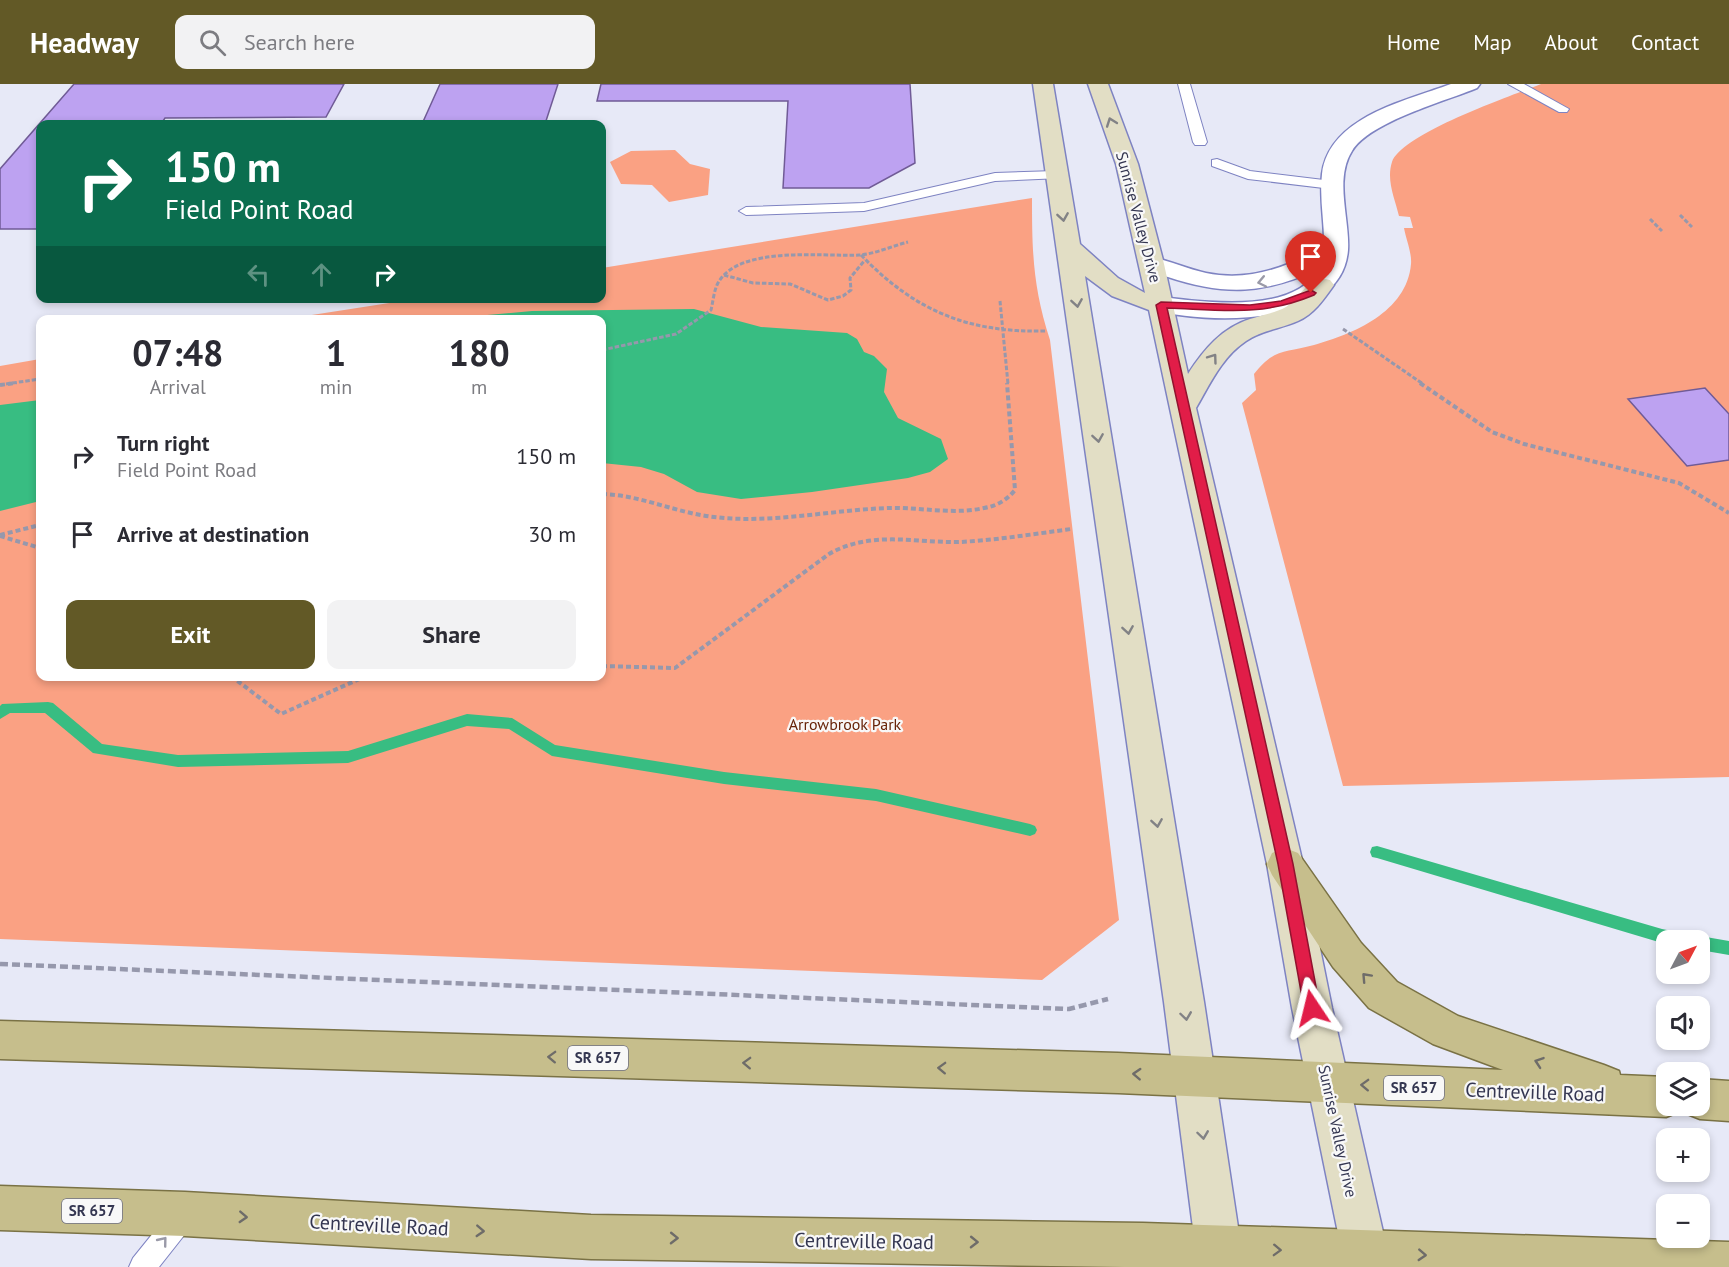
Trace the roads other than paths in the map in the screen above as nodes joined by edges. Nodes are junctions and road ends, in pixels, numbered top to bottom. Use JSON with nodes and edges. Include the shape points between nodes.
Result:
{"nodes":[{"id":1,"x":1043,"y":84,"type":"edge"},
{"id":2,"x":1098,"y":84,"type":"edge"},
{"id":3,"x":1184,"y":84,"type":"edge"},
{"id":4,"x":1470,"y":84,"type":"edge"},
{"id":5,"x":1514,"y":84,"type":"edge"},
{"id":6,"x":1563,"y":109,"type":"dead end"},
{"id":7,"x":1200,"y":142,"type":"dead end"},
{"id":8,"x":1217,"y":163,"type":"dead end"},
{"id":9,"x":1056,"y":175,"type":"junction"},
{"id":10,"x":1332,"y":185,"type":"junction"},
{"id":11,"x":746,"y":211,"type":"dead end"},
{"id":12,"x":1067,"y":245,"type":"junction"},
{"id":13,"x":1335,"y":252,"type":"junction"},
{"id":14,"x":1152,"y":264,"type":"junction"},
{"id":15,"x":1321,"y":285,"type":"junction"},
{"id":16,"x":1161,"y":305,"type":"junction"},
{"id":17,"x":1182,"y":408,"type":"junction"},
{"id":18,"x":1285,"y":864,"type":"junction"},
{"id":19,"x":0,"y":1040,"type":"edge"},
{"id":20,"x":1196,"y":1077,"type":"junction"},
{"id":21,"x":1328,"y":1084,"type":"junction"},
{"id":22,"x":1650,"y":1096,"type":"edge"},
{"id":23,"x":1710,"y":1100,"type":"edge"},
{"id":24,"x":1729,"y":1101,"type":"edge"},
{"id":25,"x":0,"y":1208,"type":"edge"},
{"id":26,"x":185,"y":1214,"type":"junction"},
{"id":27,"x":1220,"y":1258,"type":"edge"},
{"id":28,"x":1366,"y":1260,"type":"edge"},
{"id":29,"x":1729,"y":1264,"type":"edge"},
{"id":30,"x":142,"y":1267,"type":"edge"}],
"edges":[{"from":1,"to":9,"type":"main road"},
{"from":14,"to":2,"type":"main road","name":"Sunrise Valley Drive","one_way":true,"via":[[1127,164]]},
{"from":3,"to":7,"type":"lane"},
{"from":4,"to":10,"type":"street","via":[[1358,132],[1338,155]]},
{"from":5,"to":6,"type":"lane"},
{"from":8,"to":10,"type":"lane","via":[[1254,176]]},
{"from":9,"to":11,"type":"lane","via":[[995,177],[864,207]]},
{"from":9,"to":12,"type":"main road","one_way":true},
{"from":10,"to":13,"type":"street"},
{"from":12,"to":16,"type":"main road","via":[[1089,269],[1120,293]]},
{"from":12,"to":20,"type":"main road","one_way":true},
{"from":13,"to":14,"type":"street","one_way":true,"via":[[1284,276],[1248,285],[1211,283]]},
{"from":13,"to":15,"type":"street","via":[[1331,270]]},
{"from":14,"to":16,"type":"main road","name":"Sunrise Valley Drive"},
{"from":15,"to":16,"type":"street","via":[[1298,300],[1267,307]]},
{"from":17,"to":15,"type":"main road","one_way":true,"via":[[1225,344],[1238,333],[1296,313]]},
{"from":16,"to":17,"type":"main road","name":"Sunrise Valley Drive"},
{"from":17,"to":18,"type":"main road","name":"Sunrise Valley Drive"},
{"from":18,"to":21,"type":"main road","name":"Sunrise Valley Drive"},
{"from":22,"to":18,"type":"main road","one_way":true,"via":[[1447,1030],[1402,1008],[1383,995],[1347,955]]},
{"from":20,"to":19,"type":"main road","name":"Centreville Road","number":"SR 657","one_way":true},
{"from":20,"to":21,"type":"main road","name":"Centreville Road","number":"SR 657"},
{"from":20,"to":27,"type":"main road","one_way":true},
{"from":22,"to":21,"type":"main road","name":"Centreville Road","number":"SR 657","one_way":true},
{"from":21,"to":28,"type":"main road","name":"Sunrise Valley Drive"},
{"from":23,"to":24,"type":"main road"},
{"from":25,"to":26,"type":"main road","name":"Centreville Road","number":"SR 657"},
{"from":26,"to":27,"type":"main road","name":"Centreville Road","number":"SR 657","one_way":true,"via":[[591,1237]]},
{"from":30,"to":26,"type":"lane","one_way":true},
{"from":27,"to":28,"type":"main road","name":"Centreville Road","number":"SR 657","one_way":true},
{"from":28,"to":29,"type":"main road","name":"Centreville Road","number":"SR 657","one_way":true}]}
